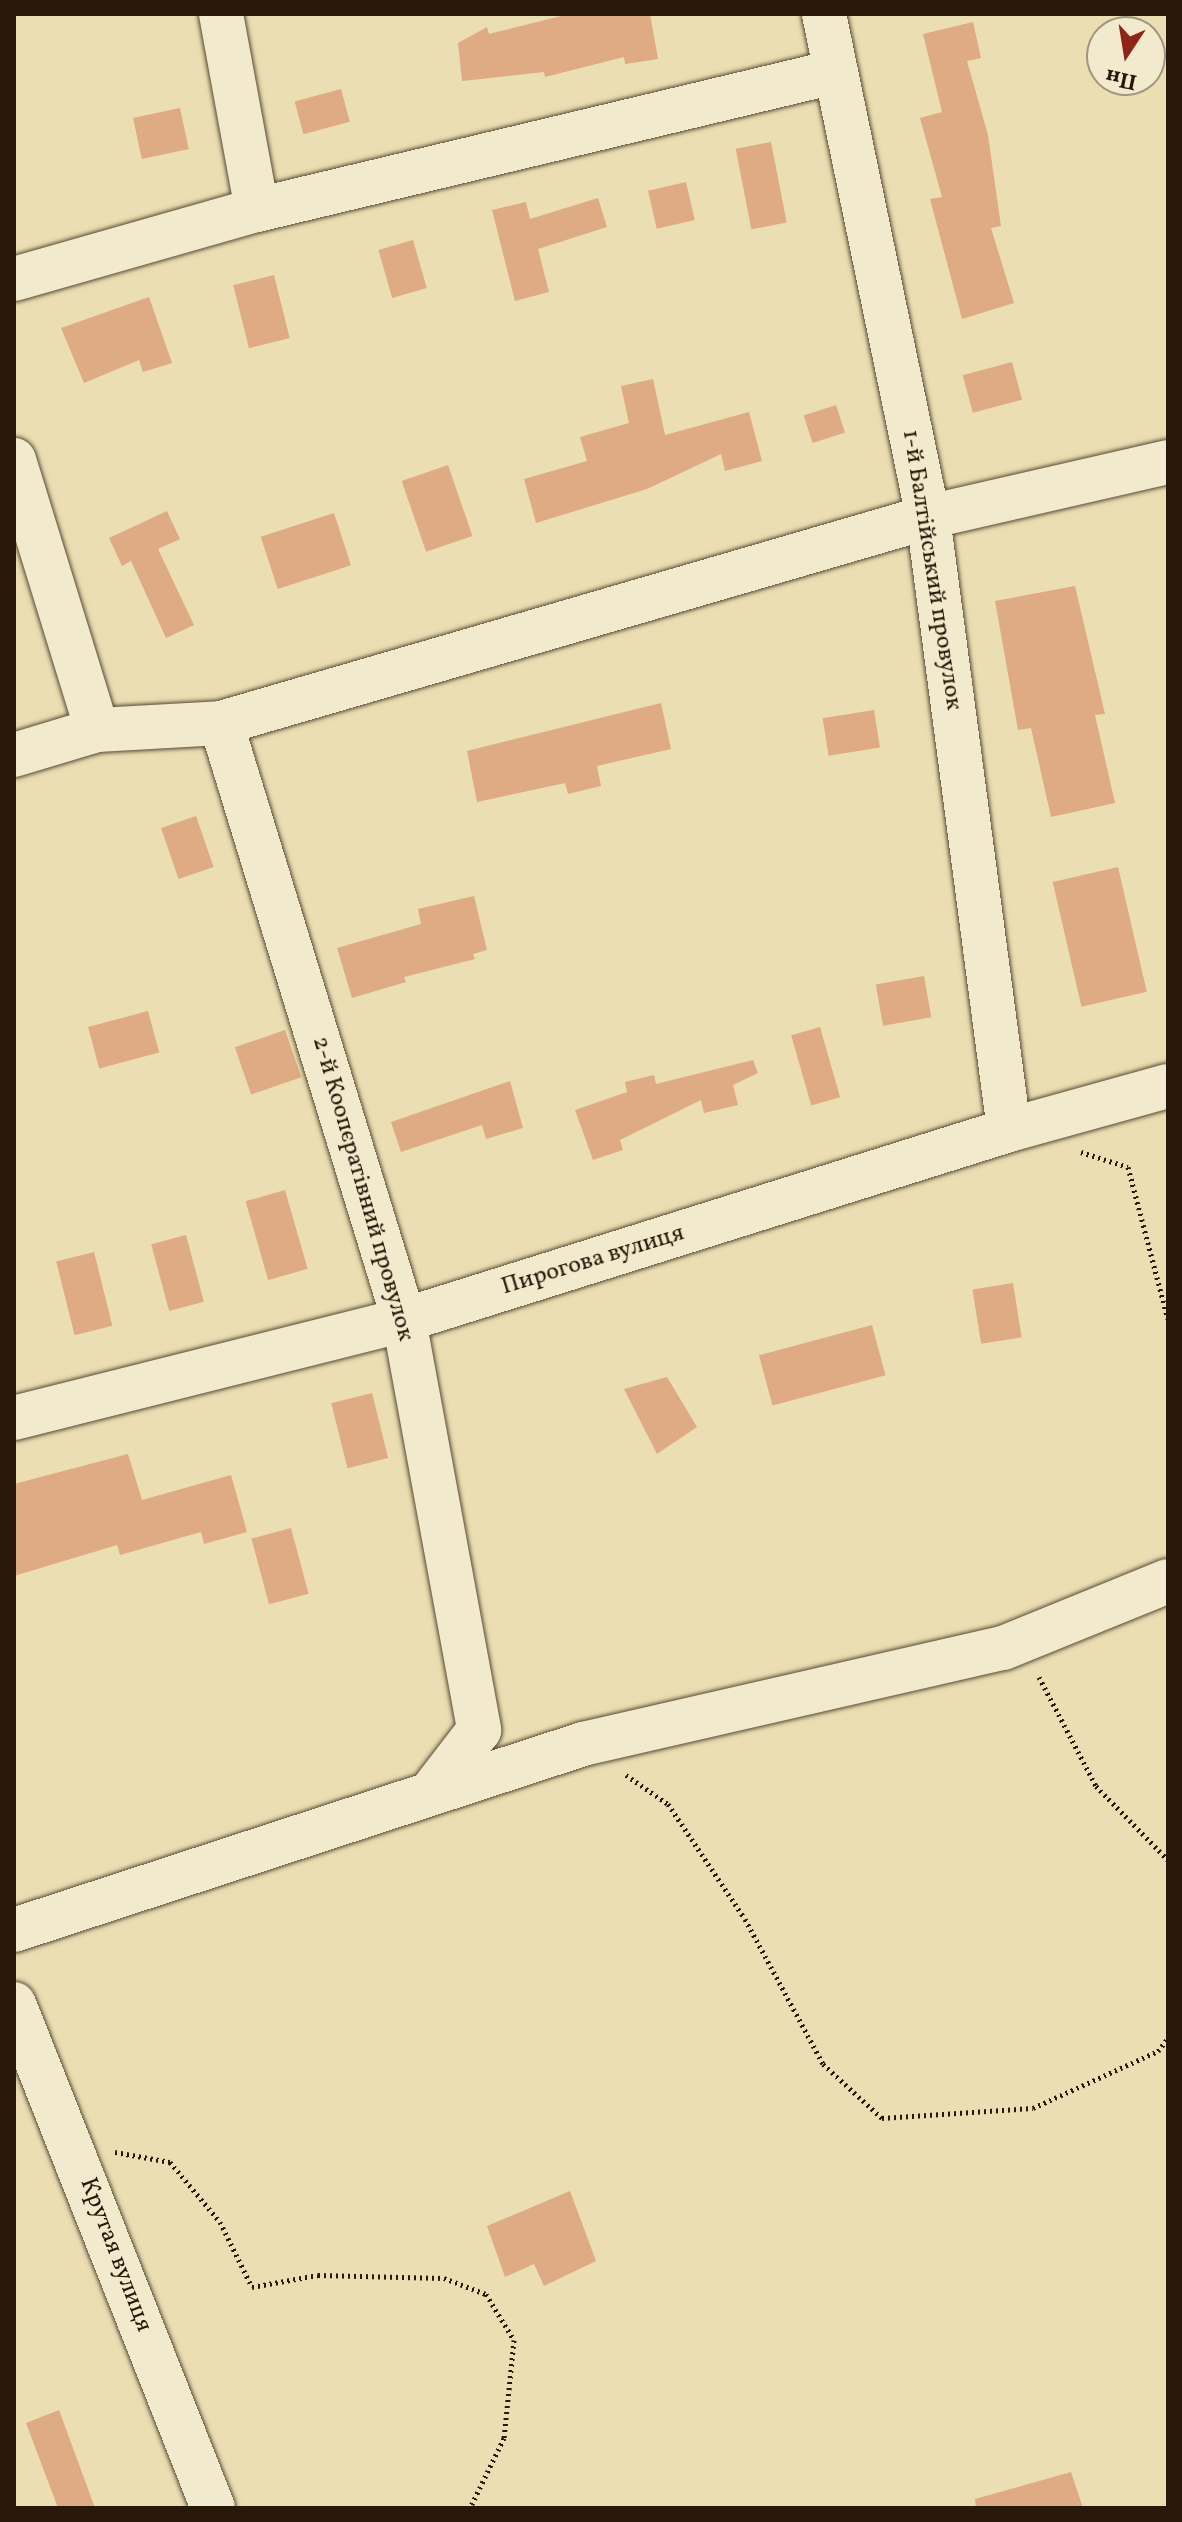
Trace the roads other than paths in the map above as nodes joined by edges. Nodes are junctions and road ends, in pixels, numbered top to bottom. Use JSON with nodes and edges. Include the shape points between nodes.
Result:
{"nodes":[{"id":1,"x":221,"y":14,"type":"edge"},
{"id":2,"x":824,"y":14,"type":"edge"},
{"id":3,"x":834,"y":72,"type":"junction"},
{"id":4,"x":257,"y":210,"type":"junction"},
{"id":5,"x":14,"y":279,"type":"edge"},
{"id":6,"x":14,"y":460,"type":"edge"},
{"id":7,"x":1168,"y":462,"type":"edge"},
{"id":8,"x":928,"y":517,"type":"junction"},
{"id":9,"x":221,"y":723,"type":"junction"},
{"id":10,"x":97,"y":730,"type":"junction"},
{"id":11,"x":14,"y":755,"type":"edge"},
{"id":12,"x":1168,"y":1086,"type":"edge"},
{"id":13,"x":1009,"y":1130,"type":"junction"},
{"id":14,"x":404,"y":1320,"type":"junction"},
{"id":15,"x":14,"y":1418,"type":"edge"},
{"id":16,"x":1168,"y":1581,"type":"edge"},
{"id":17,"x":432,"y":1791,"type":"junction"},
{"id":18,"x":14,"y":1930,"type":"edge"},
{"id":19,"x":14,"y":2004,"type":"edge"},
{"id":20,"x":213,"y":2508,"type":"edge"}],
"edges":[{"from":1,"to":4,"type":"street"},
{"from":2,"to":3,"type":"street","name":"1-й Балтійський провулок"},
{"from":3,"to":4,"type":"street"},
{"from":3,"to":8,"type":"street","name":"1-й Балтійський провулок"},
{"from":4,"to":5,"type":"street"},
{"from":6,"to":10,"type":"street"},
{"from":7,"to":8,"type":"street"},
{"from":8,"to":9,"type":"street"},
{"from":8,"to":13,"type":"street","name":"1-й Балтійський провулок"},
{"from":9,"to":10,"type":"street"},
{"from":9,"to":14,"type":"street","name":"2-й Коопєратівний провулок"},
{"from":10,"to":11,"type":"street"},
{"from":12,"to":13,"type":"street","name":"Пирогова вулиця"},
{"from":13,"to":14,"type":"street","name":"Пирогова вулиця"},
{"from":14,"to":15,"type":"street","name":"Пирогова вулиця"},
{"from":14,"to":17,"type":"street","name":"2-й Коопєратівний провулок","via":[[479,1730]]},
{"from":16,"to":17,"type":"street","via":[[1003,1648],[583,1744]]},
{"from":17,"to":18,"type":"street"},
{"from":19,"to":20,"type":"street","name":"Крутая вулиця"}]}
